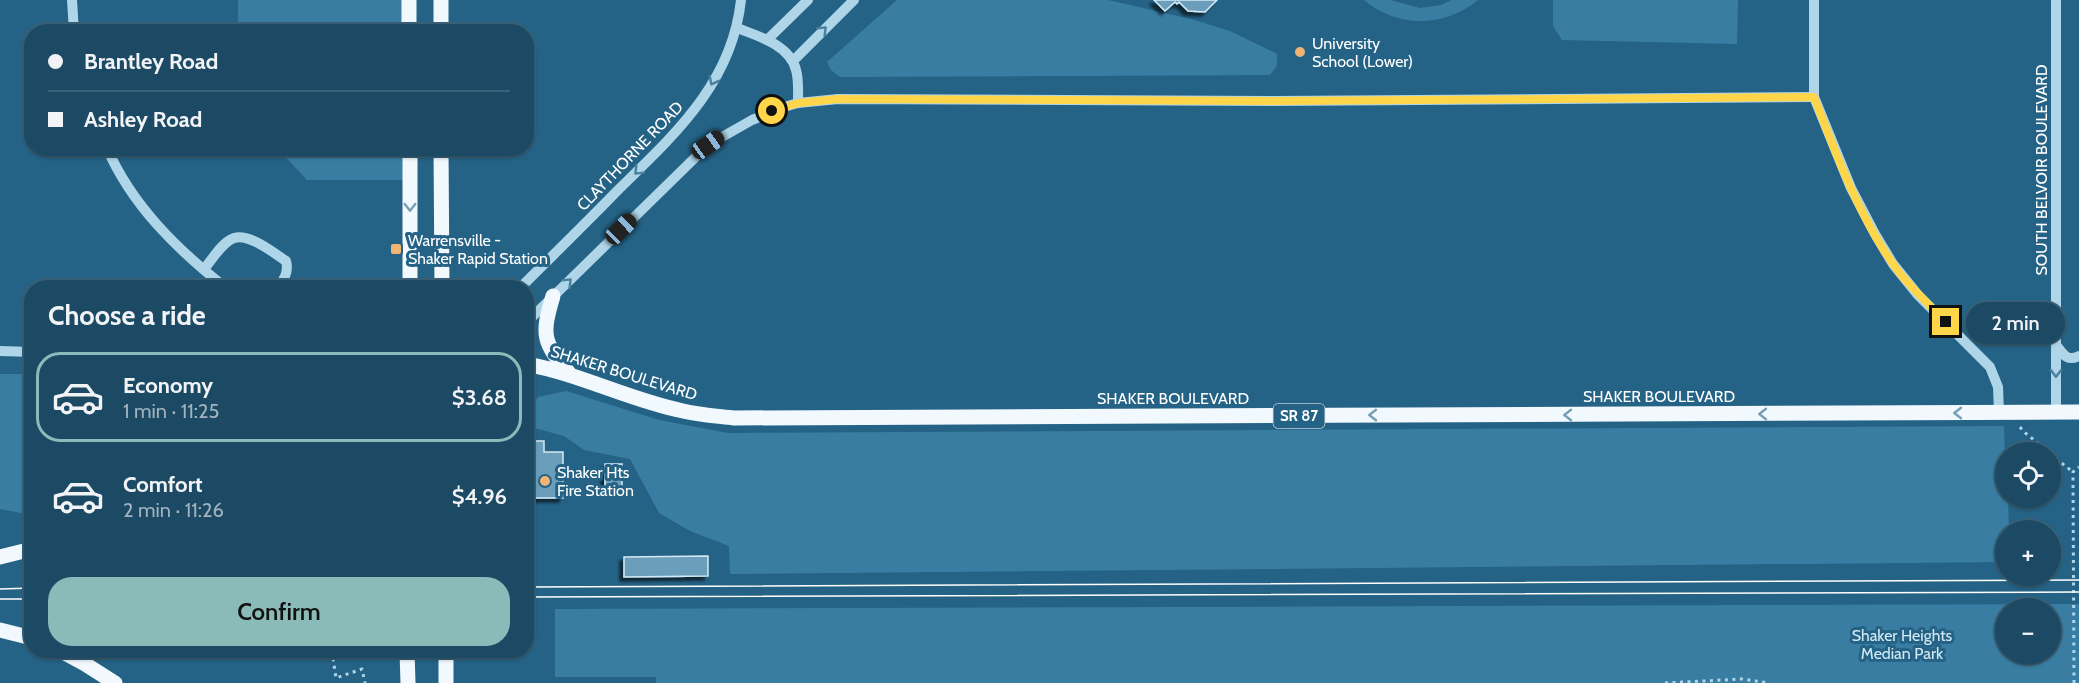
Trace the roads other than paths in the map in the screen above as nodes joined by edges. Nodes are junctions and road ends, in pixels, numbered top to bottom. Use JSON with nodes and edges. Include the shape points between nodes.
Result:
{"nodes":[{"id":1,"x":72,"y":0,"type":"edge"},
{"id":2,"x":409,"y":0,"type":"edge"},
{"id":3,"x":441,"y":0,"type":"edge"},
{"id":4,"x":741,"y":0,"type":"edge"},
{"id":5,"x":808,"y":0,"type":"edge"},
{"id":6,"x":854,"y":0,"type":"edge"},
{"id":7,"x":1814,"y":0,"type":"edge"},
{"id":8,"x":2056,"y":0,"type":"edge"},
{"id":9,"x":74,"y":24,"type":"edge"},
{"id":10,"x":409,"y":24,"type":"edge"},
{"id":11,"x":441,"y":24,"type":"edge"},
{"id":12,"x":737,"y":28,"type":"junction"},
{"id":13,"x":767,"y":40,"type":"junction"},
{"id":14,"x":793,"y":61,"type":"junction"},
{"id":15,"x":1814,"y":97,"type":"junction"},
{"id":16,"x":798,"y":103,"type":"junction"},
{"id":17,"x":110,"y":156,"type":"edge"},
{"id":18,"x":410,"y":156,"type":"edge"},
{"id":19,"x":441,"y":156,"type":"edge"},
{"id":20,"x":204,"y":269,"type":"junction"},
{"id":21,"x":217,"y":280,"type":"edge"},
{"id":22,"x":284,"y":280,"type":"edge"},
{"id":23,"x":410,"y":280,"type":"edge"},
{"id":24,"x":442,"y":280,"type":"edge"},
{"id":25,"x":528,"y":280,"type":"edge"},
{"id":26,"x":553,"y":297,"type":"junction"},
{"id":27,"x":534,"y":315,"type":"edge"},
{"id":28,"x":2056,"y":345,"type":"junction"},
{"id":29,"x":0,"y":351,"type":"edge"},
{"id":30,"x":24,"y":352,"type":"edge"},
{"id":31,"x":2079,"y":357,"type":"edge"},
{"id":32,"x":534,"y":366,"type":"edge"},
{"id":33,"x":569,"y":373,"type":"junction"},
{"id":34,"x":1999,"y":412,"type":"junction"},
{"id":35,"x":2056,"y":412,"type":"junction"},
{"id":36,"x":2079,"y":412,"type":"edge"},
{"id":37,"x":24,"y":551,"type":"edge"},
{"id":38,"x":0,"y":557,"type":"edge"},
{"id":39,"x":0,"y":630,"type":"edge"},
{"id":40,"x":24,"y":636,"type":"edge"},
{"id":41,"x":74,"y":658,"type":"edge"},
{"id":42,"x":407,"y":658,"type":"edge"},
{"id":43,"x":446,"y":658,"type":"edge"},
{"id":44,"x":115,"y":683,"type":"edge"},
{"id":45,"x":408,"y":683,"type":"edge"},
{"id":46,"x":446,"y":683,"type":"edge"}],
"edges":[{"from":1,"to":9,"type":"street"},
{"from":2,"to":10,"type":"main road"},
{"from":3,"to":11,"type":"main road"},
{"from":4,"to":12,"type":"street","name":"CLAYTHORNE ROAD"},
{"from":5,"to":13,"type":"street"},
{"from":14,"to":6,"type":"street","one_way":true},
{"from":7,"to":15,"type":"street"},
{"from":8,"to":28,"type":"street","name":"SOUTH BELVOIR BOULEVARD"},
{"from":12,"to":13,"type":"street"},
{"from":12,"to":25,"type":"street","name":"CLAYTHORNE ROAD","one_way":true,"via":[[698,107]]},
{"from":13,"to":14,"type":"street"},
{"from":14,"to":16,"type":"street"},
{"from":15,"to":16,"type":"street","via":[[838,99]]},
{"from":15,"to":34,"type":"street","via":[[1851,188],[1875,234],[1918,294],[1990,367],[1998,387]]},
{"from":26,"to":16,"type":"street","one_way":true,"via":[[718,138]]},
{"from":17,"to":20,"type":"street","via":[[153,221]]},
{"from":18,"to":23,"type":"main road","one_way":true},
{"from":19,"to":24,"type":"main road"},
{"from":20,"to":21,"type":"street"},
{"from":20,"to":22,"type":"street","via":[[232,238],[243,237],[286,261]]},
{"from":26,"to":27,"type":"street"},
{"from":26,"to":33,"type":"main road","via":[[546,337],[552,353]]},
{"from":28,"to":31,"type":"street","via":[[2064,356]]},
{"from":28,"to":35,"type":"street","name":"SOUTH BELVOIR BOULEVARD","one_way":true},
{"from":29,"to":30,"type":"street"},
{"from":32,"to":33,"type":"main road","name":"SHAKER BOULEVARD","number":"SR 87"},
{"from":34,"to":33,"type":"main road","name":"SHAKER BOULEVARD","number":"SR 87","one_way":true,"via":[[734,417],[666,407]]},
{"from":34,"to":35,"type":"main road","name":"SHAKER BOULEVARD","number":"SR 87"},
{"from":35,"to":36,"type":"main road","name":"SHAKER BOULEVARD","number":"SR 87"},
{"from":37,"to":38,"type":"main road"},
{"from":39,"to":40,"type":"main road"},
{"from":41,"to":44,"type":"main road"},
{"from":42,"to":45,"type":"main road"},
{"from":43,"to":46,"type":"main road"}]}
